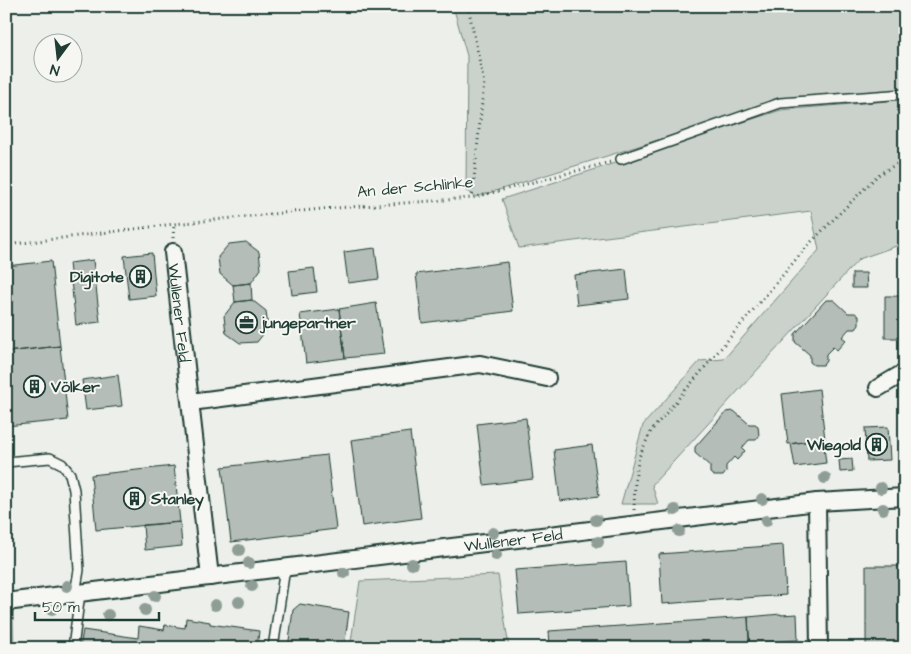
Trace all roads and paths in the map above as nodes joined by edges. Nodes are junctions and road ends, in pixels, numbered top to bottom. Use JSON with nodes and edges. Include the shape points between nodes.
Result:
{"nodes":[{"id":1,"x":468,"y":6,"type":"edge"},
{"id":2,"x":905,"y":94,"type":"edge"},
{"id":3,"x":621,"y":159,"type":"joint"},
{"id":4,"x":905,"y":159,"type":"edge"},
{"id":5,"x":472,"y":198,"type":"junction"},
{"id":6,"x":6,"y":245,"type":"edge"},
{"id":7,"x":173,"y":252,"type":"dead end"},
{"id":8,"x":905,"y":372,"type":"edge"},
{"id":9,"x":547,"y":378,"type":"dead end"},
{"id":10,"x":878,"y":388,"type":"dead end"},
{"id":11,"x":191,"y":402,"type":"junction"},
{"id":12,"x":6,"y":462,"type":"edge"},
{"id":13,"x":905,"y":497,"type":"edge"},
{"id":14,"x":817,"y":502,"type":"junction"},
{"id":15,"x":634,"y":526,"type":"junction"},
{"id":16,"x":284,"y":568,"type":"junction"},
{"id":17,"x":210,"y":578,"type":"junction"},
{"id":18,"x":78,"y":594,"type":"junction"},
{"id":19,"x":7,"y":602,"type":"edge"},
{"id":20,"x":8,"y":648,"type":"edge"},
{"id":21,"x":73,"y":648,"type":"edge"},
{"id":22,"x":273,"y":648,"type":"edge"},
{"id":23,"x":819,"y":648,"type":"edge"}],
"edges":[{"from":1,"to":5,"type":"path","via":[[484,83]]},
{"from":2,"to":3,"type":"lane","via":[[780,103]]},
{"from":3,"to":5,"type":"path","name":"An der Schlinke"},
{"from":4,"to":15,"type":"path","via":[[878,175],[809,244],[651,431],[639,457]]},
{"from":5,"to":6,"type":"path","name":"An der Schlinke","via":[[203,221]]},
{"from":7,"to":11,"type":"street","name":"Wullener Feld"},
{"from":8,"to":10,"type":"street"},
{"from":9,"to":11,"type":"street","via":[[480,364]]},
{"from":11,"to":17,"type":"street","name":"Wullener Feld"},
{"from":12,"to":18,"type":"lane","via":[[50,458],[62,464],[70,474],[74,490]]},
{"from":13,"to":14,"type":"street","name":"Wullener Feld"},
{"from":14,"to":15,"type":"street","name":"Wullener Feld"},
{"from":14,"to":23,"type":"street"},
{"from":15,"to":16,"type":"street","name":"Wullener Feld"},
{"from":16,"to":17,"type":"street","name":"Wullener Feld"},
{"from":16,"to":22,"type":"lane"},
{"from":17,"to":18,"type":"street","name":"Wullener Feld"},
{"from":18,"to":19,"type":"street","name":"Wullener Feld"},
{"from":18,"to":21,"type":"lane"},
{"from":19,"to":20,"type":"lane"}]}
